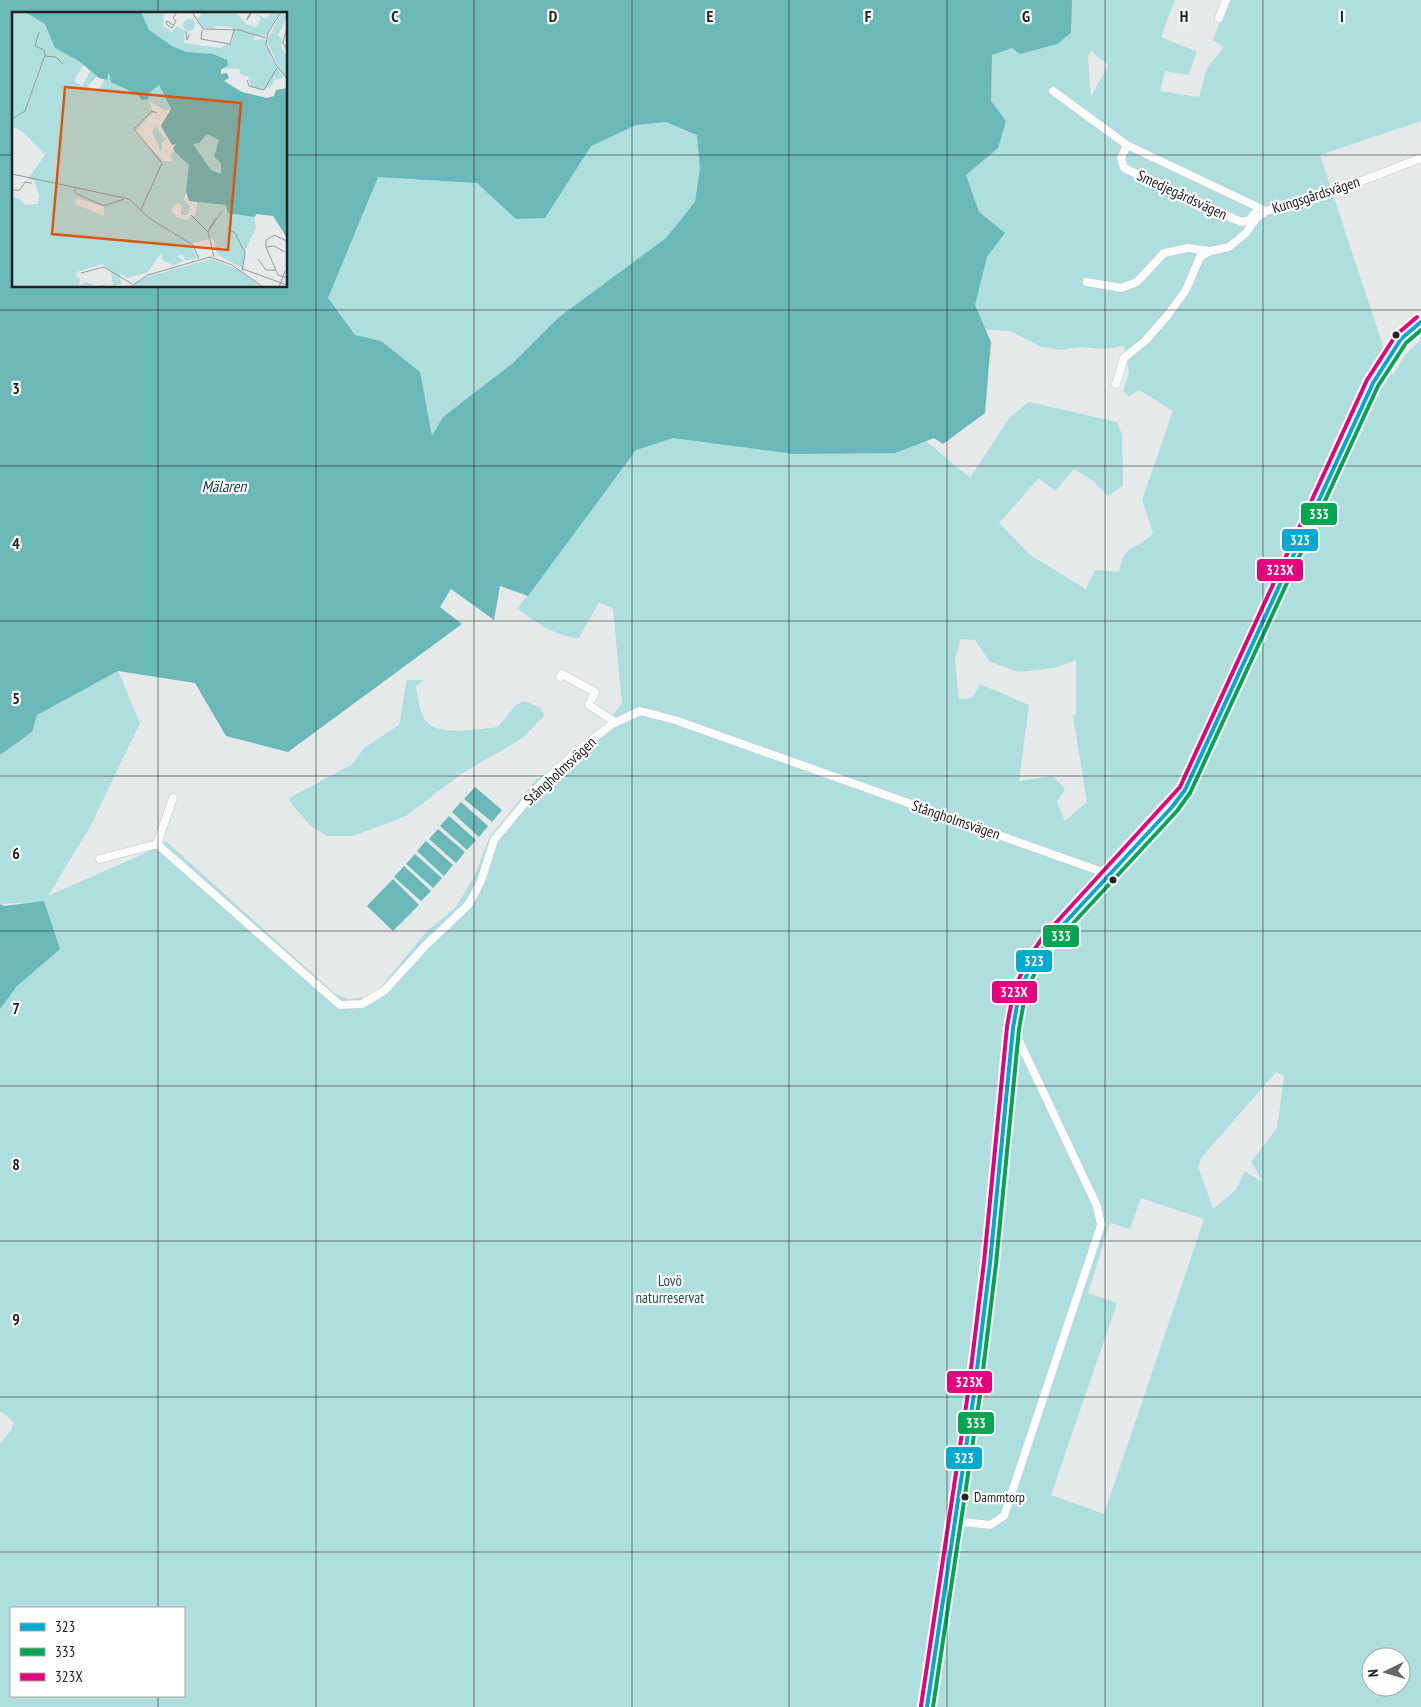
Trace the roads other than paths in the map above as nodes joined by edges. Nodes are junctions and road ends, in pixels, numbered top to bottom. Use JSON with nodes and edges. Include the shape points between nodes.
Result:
{"nodes":[{"id":1,"x":1226,"y":0,"type":"edge"},
{"id":2,"x":1219,"y":18,"type":"dead end"},
{"id":3,"x":1053,"y":91,"type":"dead end"},
{"id":4,"x":1126,"y":145,"type":"junction"},
{"id":5,"x":1421,"y":158,"type":"edge"},
{"id":6,"x":1258,"y":208,"type":"junction"},
{"id":7,"x":1266,"y":211,"type":"junction"},
{"id":8,"x":1210,"y":251,"type":"junction"},
{"id":9,"x":1087,"y":282,"type":"dead end"},
{"id":10,"x":1421,"y":322,"type":"edge"},
{"id":11,"x":1116,"y":384,"type":"dead end"},
{"id":12,"x":560,"y":677,"type":"dead end"},
{"id":13,"x":615,"y":722,"type":"junction"},
{"id":14,"x":173,"y":798,"type":"dead end"},
{"id":15,"x":157,"y":844,"type":"junction"},
{"id":16,"x":100,"y":859,"type":"dead end"},
{"id":17,"x":1108,"y":874,"type":"junction"},
{"id":18,"x":1013,"y":1028,"type":"junction"},
{"id":19,"x":954,"y":1521,"type":"junction"},
{"id":20,"x":927,"y":1707,"type":"edge"}],
"edges":[{"from":1,"to":2,"type":"street"},
{"from":3,"to":4,"type":"street","name":"Smedjegårdsvägen"},
{"from":4,"to":6,"type":"street","name":"Smedjegårdsvägen"},
{"from":4,"to":6,"type":"street","name":"Smedjegårdsvägen","via":[[1121,158],[1124,168],[1241,222],[1250,220]]},
{"from":5,"to":7,"type":"street","name":"Kungsgårdsvägen","via":[[1354,184]]},
{"from":6,"to":7,"type":"street","name":"Smedjegårdsvägen"},
{"from":7,"to":8,"type":"street","name":"Kungsgårdsvägen","via":[[1246,234],[1228,247]]},
{"from":8,"to":9,"type":"street","via":[[1188,248],[1164,253],[1137,282],[1121,288]]},
{"from":8,"to":11,"type":"street","via":[[1200,257],[1186,290],[1167,316],[1145,341],[1124,358]]},
{"from":10,"to":17,"type":"street","via":[[1401,339],[1373,384],[1185,790]]},
{"from":12,"to":13,"type":"street","via":[[562,674],[595,692],[589,705]]},
{"from":13,"to":15,"type":"street","name":"Stångholmsvägen","via":[[538,787],[494,840],[481,881],[469,904],[385,990],[362,1004],[340,1004]]},
{"from":13,"to":17,"type":"street","name":"Stångholmsvägen","via":[[640,712],[675,720]]},
{"from":14,"to":15,"type":"street"},
{"from":15,"to":16,"type":"street"},
{"from":17,"to":18,"type":"street","via":[[1048,941],[1030,967],[1019,994]]},
{"from":18,"to":19,"type":"street","via":[[990,1263]]},
{"from":18,"to":19,"type":"street","via":[[1097,1206],[1101,1226],[1004,1516],[990,1524]]},
{"from":19,"to":20,"type":"street"}]}
